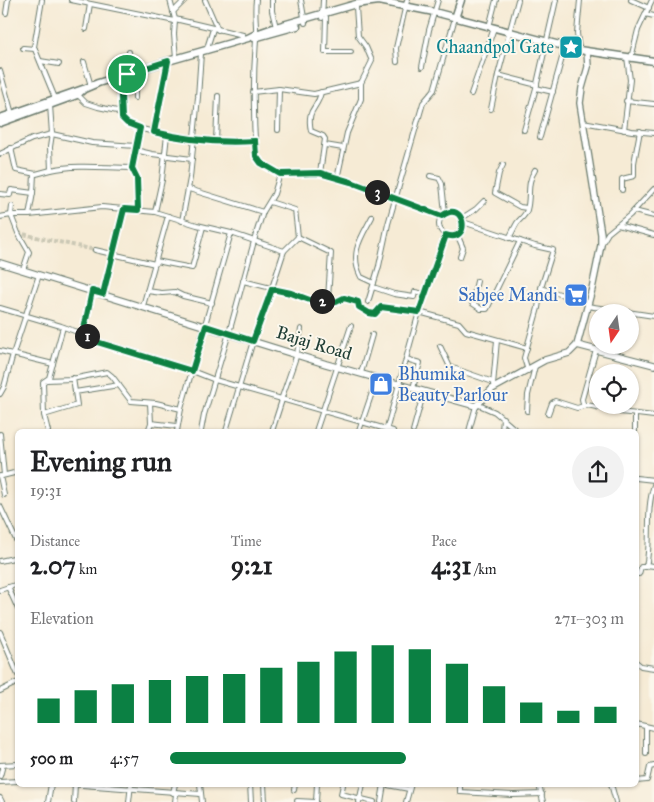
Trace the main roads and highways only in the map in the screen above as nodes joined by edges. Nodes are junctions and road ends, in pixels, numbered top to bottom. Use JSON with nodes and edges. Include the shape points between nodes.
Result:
{"nodes":[{"id":1,"x":379,"y":0,"type":"edge"},
{"id":2,"x":461,"y":0,"type":"edge"},
{"id":3,"x":367,"y":2,"type":"junction"},
{"id":4,"x":406,"y":3,"type":"edge"},
{"id":5,"x":323,"y":16,"type":"junction"},
{"id":6,"x":456,"y":18,"type":"junction"},
{"id":7,"x":654,"y":61,"type":"edge"},
{"id":8,"x":76,"y":93,"type":"junction"},
{"id":9,"x":0,"y":118,"type":"edge"},
{"id":10,"x":0,"y":123,"type":"edge"}],
"edges":[{"from":1,"to":3,"type":"main road"},
{"from":1,"to":4,"type":"main road"},
{"from":2,"to":6,"type":"main road"},
{"from":3,"to":5,"type":"main road"},
{"from":3,"to":5,"type":"main road"},
{"from":4,"to":6,"type":"main road"},
{"from":5,"to":8,"type":"main road","via":[[135,71]]},
{"from":6,"to":7,"type":"main road","via":[[579,50]]},
{"from":8,"to":9,"type":"main road"},
{"from":8,"to":10,"type":"main road"}]}
